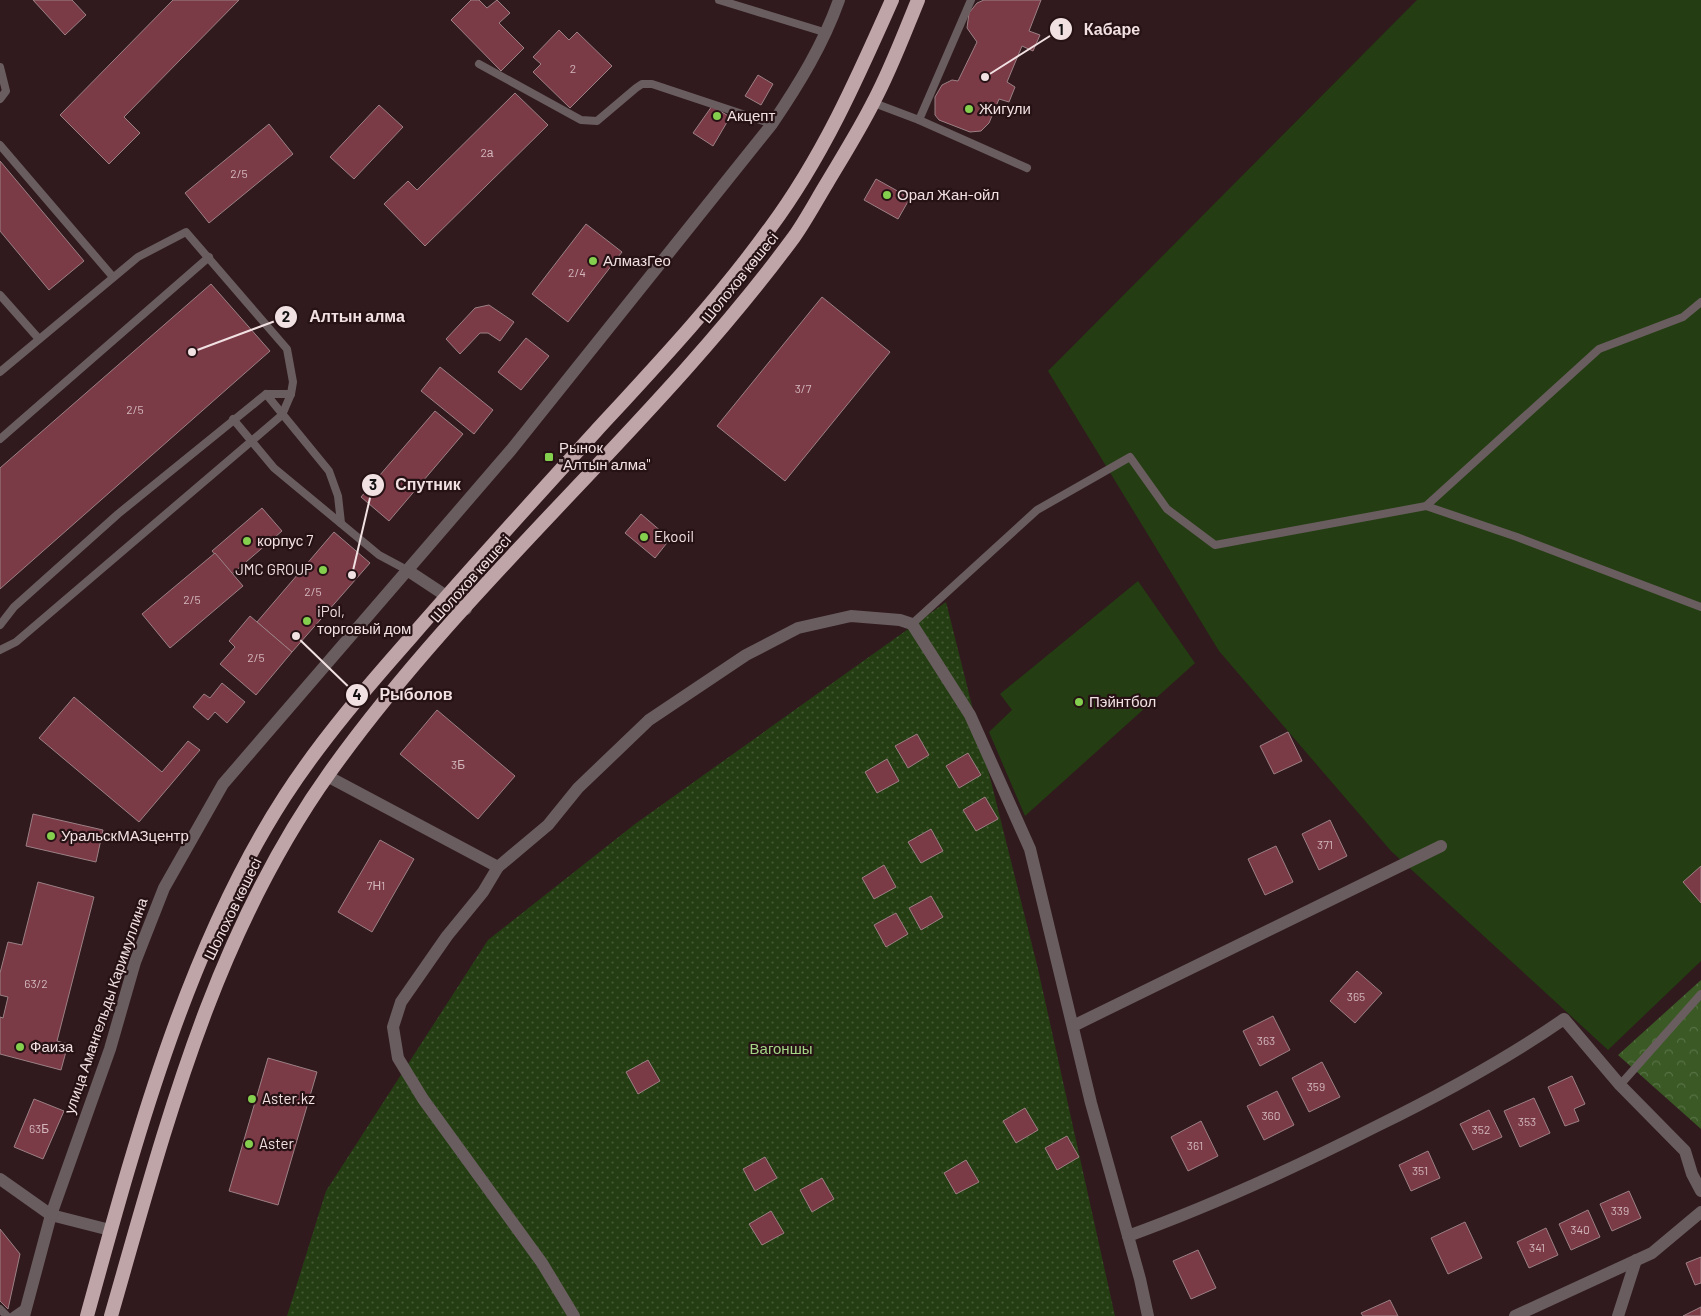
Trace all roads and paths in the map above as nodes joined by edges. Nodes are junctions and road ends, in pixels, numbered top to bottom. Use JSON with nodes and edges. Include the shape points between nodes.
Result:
{"nodes":[{"id":1,"x":719,"y":0,"type":"edge"},
{"id":2,"x":839,"y":0,"type":"edge"},
{"id":3,"x":892,"y":0,"type":"edge"},
{"id":4,"x":918,"y":0,"type":"edge"},
{"id":5,"x":971,"y":0,"type":"edge"},
{"id":6,"x":827,"y":33,"type":"junction"},
{"id":7,"x":479,"y":64,"type":"dead end"},
{"id":8,"x":0,"y":67,"type":"edge"},
{"id":9,"x":0,"y":99,"type":"edge"},
{"id":10,"x":874,"y":103,"type":"junction"},
{"id":11,"x":919,"y":120,"type":"junction"},
{"id":12,"x":772,"y":124,"type":"junction"},
{"id":13,"x":0,"y":146,"type":"edge"},
{"id":14,"x":1027,"y":168,"type":"dead end"},
{"id":15,"x":209,"y":257,"type":"junction"},
{"id":16,"x":113,"y":278,"type":"junction"},
{"id":17,"x":0,"y":295,"type":"edge"},
{"id":18,"x":1701,"y":302,"type":"edge"},
{"id":19,"x":39,"y":339,"type":"junction"},
{"id":20,"x":0,"y":372,"type":"edge"},
{"id":21,"x":266,"y":394,"type":"junction"},
{"id":22,"x":291,"y":394,"type":"junction"},
{"id":23,"x":282,"y":415,"type":"junction"},
{"id":24,"x":233,"y":419,"type":"junction"},
{"id":25,"x":0,"y":438,"type":"edge"},
{"id":26,"x":250,"y":442,"type":"junction"},
{"id":27,"x":1426,"y":506,"type":"junction"},
{"id":28,"x":341,"y":523,"type":"junction"},
{"id":29,"x":407,"y":570,"type":"junction"},
{"id":30,"x":446,"y":597,"type":"junction"},
{"id":31,"x":1701,"y":607,"type":"edge"},
{"id":32,"x":466,"y":609,"type":"junction"},
{"id":33,"x":912,"y":624,"type":"junction"},
{"id":34,"x":0,"y":625,"type":"edge"},
{"id":35,"x":0,"y":650,"type":"edge"},
{"id":36,"x":327,"y":776,"type":"junction"},
{"id":37,"x":1441,"y":846,"type":"dead end"},
{"id":38,"x":498,"y":868,"type":"junction"},
{"id":39,"x":1701,"y":994,"type":"edge"},
{"id":40,"x":1073,"y":1026,"type":"junction"},
{"id":41,"x":1620,"y":1085,"type":"junction"},
{"id":42,"x":0,"y":1179,"type":"edge"},
{"id":43,"x":1701,"y":1191,"type":"edge"},
{"id":44,"x":1701,"y":1212,"type":"edge"},
{"id":45,"x":51,"y":1215,"type":"junction"},
{"id":46,"x":110,"y":1230,"type":"junction"},
{"id":47,"x":1128,"y":1236,"type":"junction"},
{"id":48,"x":134,"y":1238,"type":"junction"},
{"id":49,"x":1636,"y":1260,"type":"junction"},
{"id":50,"x":0,"y":1308,"type":"edge"},
{"id":51,"x":25,"y":1312,"type":"edge"},
{"id":52,"x":7,"y":1316,"type":"edge"},
{"id":53,"x":13,"y":1316,"type":"edge"},
{"id":54,"x":86,"y":1316,"type":"edge"},
{"id":55,"x":111,"y":1316,"type":"edge"},
{"id":56,"x":574,"y":1316,"type":"edge"},
{"id":57,"x":1148,"y":1316,"type":"edge"},
{"id":58,"x":1515,"y":1316,"type":"edge"},
{"id":59,"x":1618,"y":1316,"type":"edge"}],
"edges":[{"from":1,"to":6,"type":"lane"},
{"from":2,"to":6,"type":"street","name":"улица Амангельды Каримуллина"},
{"from":3,"to":30,"type":"highway","name":"Шолохов көшесі","via":[[848,101],[812,166],[770,228],[653,370]]},
{"from":4,"to":10,"type":"highway","name":"Шолохов көшесі"},
{"from":5,"to":11,"type":"lane"},
{"from":6,"to":12,"type":"street","name":"улица Амангельды Каримуллина"},
{"from":7,"to":12,"type":"lane","via":[[581,120],[597,120],[642,84],[652,84]]},
{"from":8,"to":9,"type":"lane","via":[[6,90]]},
{"from":10,"to":11,"type":"lane"},
{"from":10,"to":32,"type":"highway","name":"Шолохов көшесі","via":[[796,234],[714,337]]},
{"from":11,"to":14,"type":"lane"},
{"from":12,"to":29,"type":"street","name":"улица Амангельды Каримуллина","via":[[511,450]]},
{"from":13,"to":16,"type":"lane"},
{"from":15,"to":16,"type":"lane","via":[[186,232],[138,257]]},
{"from":15,"to":22,"type":"lane","via":[[287,349],[293,382]]},
{"from":15,"to":25,"type":"lane"},
{"from":16,"to":19,"type":"lane"},
{"from":17,"to":19,"type":"lane"},
{"from":18,"to":27,"type":"lane","via":[[1683,317],[1599,349]]},
{"from":19,"to":20,"type":"lane"},
{"from":21,"to":22,"type":"lane"},
{"from":21,"to":23,"type":"lane"},
{"from":21,"to":24,"type":"lane"},
{"from":22,"to":23,"type":"lane"},
{"from":23,"to":26,"type":"lane"},
{"from":23,"to":28,"type":"lane","via":[[329,471],[338,496]]},
{"from":24,"to":26,"type":"lane"},
{"from":24,"to":34,"type":"lane","via":[[118,514],[14,607]]},
{"from":26,"to":28,"type":"lane","via":[[274,468]]},
{"from":26,"to":35,"type":"lane","via":[[16,642]]},
{"from":27,"to":31,"type":"lane"},
{"from":27,"to":33,"type":"lane","via":[[1215,545],[1167,510],[1130,458],[1038,510]]},
{"from":28,"to":29,"type":"lane","via":[[379,555]]},
{"from":29,"to":30,"type":"street"},
{"from":29,"to":45,"type":"street","name":"улица Амангельды Каримуллина","via":[[222,784],[164,888],[135,962],[110,1049]]},
{"from":30,"to":32,"type":"street"},
{"from":30,"to":46,"type":"highway","name":"Шолохов көшесі","via":[[342,716],[285,796],[249,856],[221,912],[171,1036]]},
{"from":32,"to":36,"type":"highway","name":"Шолохов көшесі","via":[[365,725]]},
{"from":33,"to":38,"type":"street","via":[[851,616],[798,628],[746,654],[649,720],[578,788],[548,824]]},
{"from":33,"to":40,"type":"street","via":[[970,715],[1030,849]]},
{"from":36,"to":38,"type":"street"},
{"from":36,"to":48,"type":"highway","name":"Шолохов көшесі","via":[[252,902],[220,972],[188,1055]]},
{"from":37,"to":40,"type":"street"},
{"from":38,"to":56,"type":"street","via":[[401,1002],[393,1028],[398,1058],[423,1099],[542,1263]]},
{"from":39,"to":41,"type":"lane"},
{"from":40,"to":47,"type":"street"},
{"from":41,"to":43,"type":"street","via":[[1685,1151]]},
{"from":41,"to":47,"type":"street","via":[[1564,1019],[1480,1072],[1342,1144],[1254,1186]]},
{"from":42,"to":45,"type":"street"},
{"from":44,"to":49,"type":"street","via":[[1652,1252]]},
{"from":45,"to":46,"type":"street"},
{"from":45,"to":51,"type":"street","name":"улица Амангельды Каримуллина"},
{"from":46,"to":48,"type":"highway"},
{"from":46,"to":54,"type":"highway","name":"Шолохов көшесі"},
{"from":47,"to":57,"type":"street"},
{"from":48,"to":55,"type":"highway","name":"Шолохов көшесі"},
{"from":49,"to":58,"type":"street"},
{"from":49,"to":59,"type":"street"},
{"from":50,"to":52,"type":"lane"},
{"from":51,"to":53,"type":"lane"}]}
